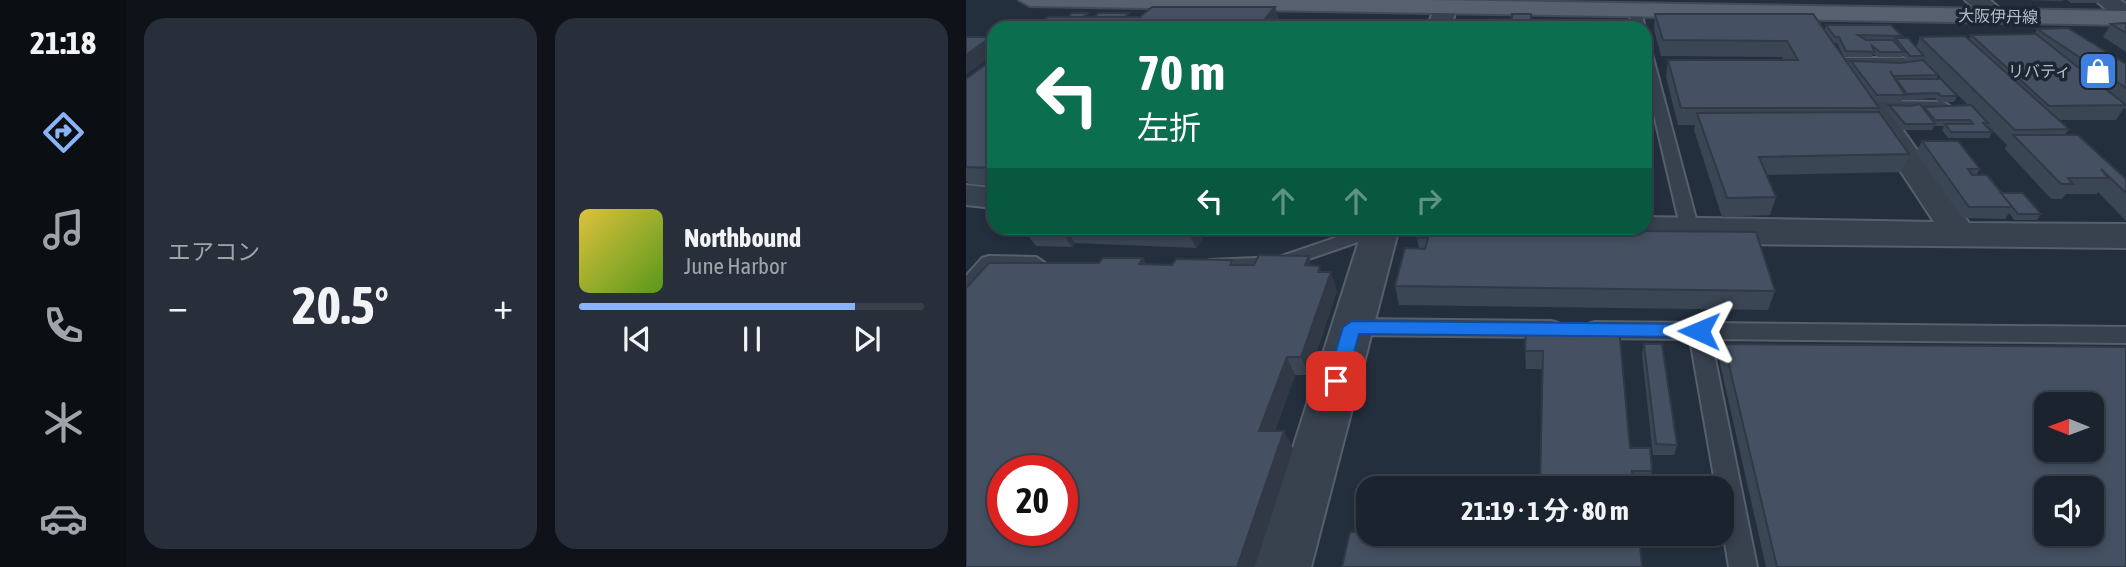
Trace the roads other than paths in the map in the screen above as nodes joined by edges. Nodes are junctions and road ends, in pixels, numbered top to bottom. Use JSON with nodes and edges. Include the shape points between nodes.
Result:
{"nodes":[{"id":1,"x":1030,"y":0,"type":"edge"},
{"id":2,"x":1976,"y":0,"type":"edge"},
{"id":3,"x":2106,"y":0,"type":"edge"},
{"id":4,"x":1186,"y":2,"type":"edge"},
{"id":5,"x":1354,"y":3,"type":"edge"},
{"id":6,"x":1809,"y":13,"type":"junction"},
{"id":7,"x":1997,"y":16,"type":"junction"},
{"id":8,"x":2126,"y":16,"type":"edge"},
{"id":9,"x":1442,"y":18,"type":"edge"},
{"id":10,"x":1637,"y":20,"type":"edge"},
{"id":11,"x":1842,"y":62,"type":"junction"},
{"id":12,"x":1903,"y":62,"type":"edge"},
{"id":13,"x":1652,"y":78,"type":"edge"},
{"id":14,"x":1872,"y":106,"type":"junction"},
{"id":15,"x":1943,"y":106,"type":"edge"},
{"id":16,"x":966,"y":195,"type":"edge"},
{"id":17,"x":987,"y":197,"type":"edge"},
{"id":18,"x":1652,"y":229,"type":"edge"},
{"id":19,"x":1690,"y":230,"type":"junction"},
{"id":20,"x":1959,"y":234,"type":"junction"},
{"id":21,"x":1361,"y":235,"type":"edge"},
{"id":22,"x":1379,"y":235,"type":"edge"},
{"id":23,"x":2126,"y":236,"type":"edge"},
{"id":24,"x":1058,"y":264,"type":"edge"},
{"id":25,"x":1184,"y":267,"type":"edge"},
{"id":26,"x":966,"y":288,"type":"edge"},
{"id":27,"x":1352,"y":327,"type":"junction"},
{"id":28,"x":1699,"y":331,"type":"junction"},
{"id":29,"x":2126,"y":335,"type":"edge"},
{"id":30,"x":1283,"y":567,"type":"edge"},
{"id":31,"x":1743,"y":567,"type":"edge"}],
"edges":[{"from":1,"to":4,"type":"main road","name":"大阪伊丹線"},
{"from":2,"to":7,"type":"street"},
{"from":3,"to":8,"type":"street"},
{"from":4,"to":5,"type":"main road","name":"大阪伊丹線"},
{"from":5,"to":9,"type":"main road","name":"大阪伊丹線"},
{"from":6,"to":7,"type":"main road","name":"大阪伊丹線"},
{"from":6,"to":10,"type":"main road","name":"大阪伊丹線"},
{"from":6,"to":11,"type":"street"},
{"from":7,"to":8,"type":"main road","name":"大阪伊丹線"},
{"from":9,"to":10,"type":"main road","name":"大阪伊丹線"},
{"from":11,"to":12,"type":"lane"},
{"from":11,"to":14,"type":"street"},
{"from":13,"to":19,"type":"lane"},
{"from":14,"to":15,"type":"lane"},
{"from":14,"to":20,"type":"street"},
{"from":16,"to":17,"type":"street"},
{"from":18,"to":19,"type":"street"},
{"from":19,"to":20,"type":"street"},
{"from":20,"to":23,"type":"street"},
{"from":21,"to":25,"type":"lane","via":[[1280,263]]},
{"from":22,"to":27,"type":"street"},
{"from":24,"to":26,"type":"lane","via":[[989,262]]},
{"from":27,"to":28,"type":"lane"},
{"from":27,"to":30,"type":"street"},
{"from":28,"to":29,"type":"lane"},
{"from":28,"to":31,"type":"lane"}]}
